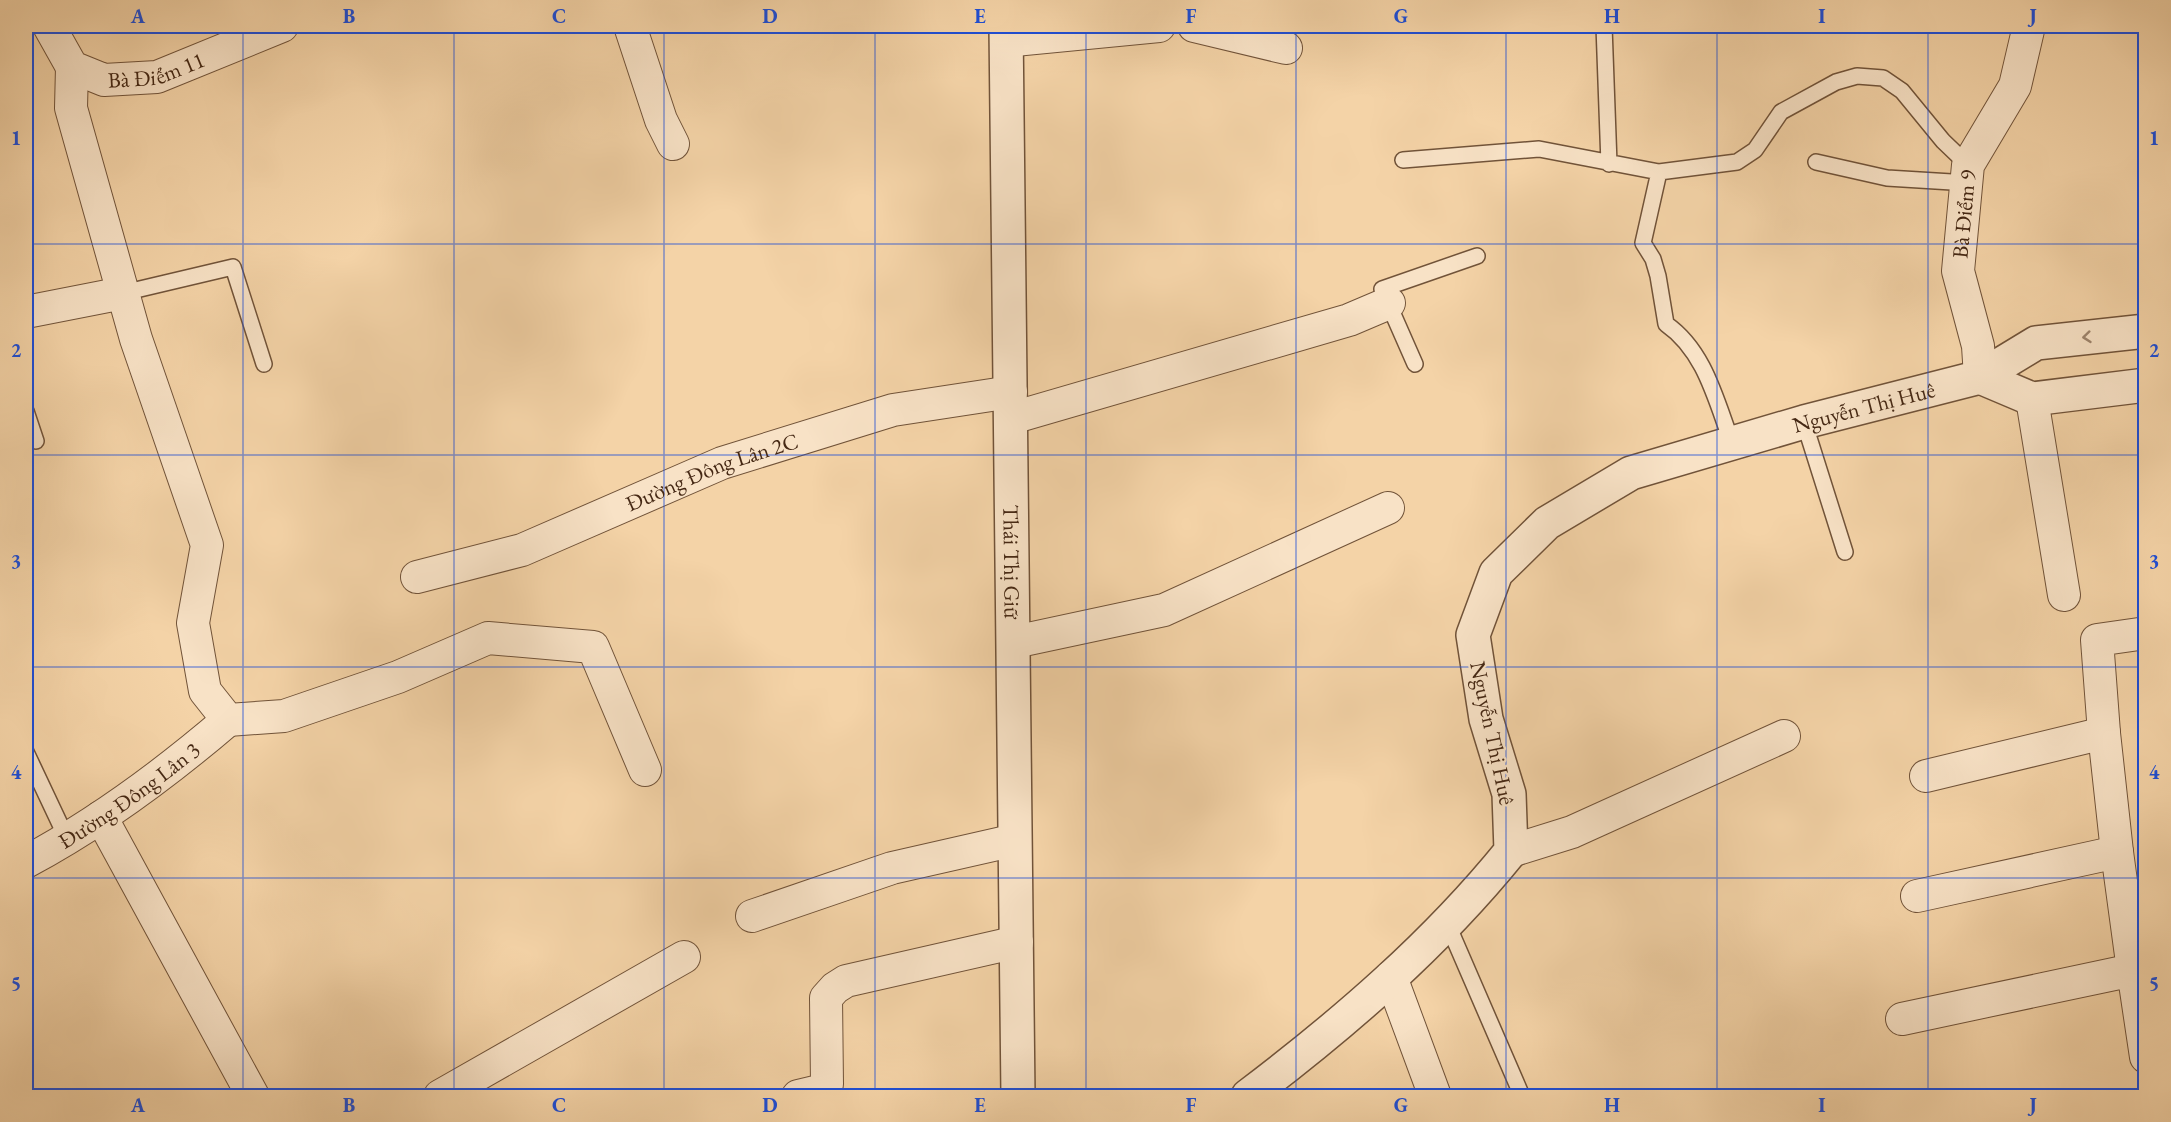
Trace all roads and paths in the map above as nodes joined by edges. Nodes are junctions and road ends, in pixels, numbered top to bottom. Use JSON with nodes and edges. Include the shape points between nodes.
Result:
{"nodes":[{"id":1,"x":49,"y":26,"type":"edge"},
{"id":2,"x":282,"y":26,"type":"edge"},
{"id":3,"x":630,"y":26,"type":"edge"},
{"id":4,"x":1159,"y":26,"type":"edge"},
{"id":5,"x":1194,"y":26,"type":"edge"},
{"id":6,"x":1604,"y":26,"type":"edge"},
{"id":7,"x":2029,"y":26,"type":"edge"},
{"id":8,"x":1006,"y":33,"type":"edge"},
{"id":9,"x":1286,"y":48,"type":"dead end"},
{"id":10,"x":72,"y":67,"type":"junction"},
{"id":11,"x":673,"y":144,"type":"dead end"},
{"id":12,"x":1403,"y":160,"type":"dead end"},
{"id":13,"x":1816,"y":162,"type":"dead end"},
{"id":14,"x":1609,"y":164,"type":"junction"},
{"id":15,"x":1659,"y":172,"type":"junction"},
{"id":16,"x":1968,"y":174,"type":"junction"},
{"id":17,"x":1478,"y":256,"type":"dead end"},
{"id":18,"x":123,"y":293,"type":"junction"},
{"id":19,"x":1389,"y":303,"type":"junction"},
{"id":20,"x":26,"y":312,"type":"edge"},
{"id":21,"x":2145,"y":331,"type":"edge"},
{"id":22,"x":264,"y":364,"type":"dead end"},
{"id":23,"x":1415,"y":364,"type":"dead end"},
{"id":24,"x":1980,"y":378,"type":"junction"},
{"id":25,"x":2145,"y":385,"type":"edge"},
{"id":26,"x":2032,"y":399,"type":"junction"},
{"id":27,"x":1012,"y":405,"type":"junction"},
{"id":28,"x":26,"y":411,"type":"edge"},
{"id":29,"x":1804,"y":422,"type":"junction"},
{"id":30,"x":36,"y":441,"type":"dead end"},
{"id":31,"x":1732,"y":443,"type":"junction"},
{"id":32,"x":1388,"y":508,"type":"dead end"},
{"id":33,"x":1845,"y":552,"type":"dead end"},
{"id":34,"x":417,"y":577,"type":"dead end"},
{"id":35,"x":2064,"y":595,"type":"dead end"},
{"id":36,"x":2145,"y":633,"type":"edge"},
{"id":37,"x":1014,"y":642,"type":"junction"},
{"id":38,"x":228,"y":720,"type":"junction"},
{"id":39,"x":2104,"y":732,"type":"junction"},
{"id":40,"x":1784,"y":736,"type":"dead end"},
{"id":41,"x":26,"y":752,"type":"edge"},
{"id":42,"x":645,"y":770,"type":"dead end"},
{"id":43,"x":1926,"y":776,"type":"dead end"},
{"id":44,"x":100,"y":817,"type":"junction"},
{"id":45,"x":67,"y":839,"type":"junction"},
{"id":46,"x":1016,"y":840,"type":"junction"},
{"id":47,"x":1511,"y":851,"type":"junction"},
{"id":48,"x":2117,"y":852,"type":"junction"},
{"id":49,"x":26,"y":862,"type":"edge"},
{"id":50,"x":1917,"y":896,"type":"dead end"},
{"id":51,"x":753,"y":916,"type":"dead end"},
{"id":52,"x":1448,"y":926,"type":"junction"},
{"id":53,"x":1017,"y":942,"type":"junction"},
{"id":54,"x":684,"y":957,"type":"dead end"},
{"id":55,"x":2133,"y":970,"type":"junction"},
{"id":56,"x":1391,"y":977,"type":"junction"},
{"id":57,"x":1902,"y":1019,"type":"dead end"},
{"id":58,"x":2145,"y":1060,"type":"edge"},
{"id":59,"x":253,"y":1096,"type":"edge"},
{"id":60,"x":440,"y":1096,"type":"edge"},
{"id":61,"x":798,"y":1096,"type":"edge"},
{"id":62,"x":1018,"y":1096,"type":"edge"},
{"id":63,"x":1248,"y":1096,"type":"edge"},
{"id":64,"x":1435,"y":1096,"type":"edge"},
{"id":65,"x":1522,"y":1096,"type":"edge"}],
"edges":[{"from":1,"to":10,"type":"street","name":"Bà Điểm 11"},
{"from":2,"to":10,"type":"street","name":"Bà Điểm 11","via":[[157,77],[104,80]]},
{"from":3,"to":11,"type":"street","via":[[661,120]]},
{"from":4,"to":8,"type":"street"},
{"from":5,"to":9,"type":"street"},
{"from":6,"to":14,"type":"lane"},
{"from":7,"to":16,"type":"street","name":"Bà Điểm 9","via":[[2015,87]]},
{"from":8,"to":27,"type":"street","name":"Thái Thị Giữ"},
{"from":10,"to":18,"type":"street","via":[[71,108]]},
{"from":12,"to":14,"type":"lane","via":[[1539,149]]},
{"from":13,"to":16,"type":"lane","via":[[1887,178]]},
{"from":14,"to":15,"type":"lane"},
{"from":15,"to":16,"type":"lane","via":[[1737,162],[1755,150],[1782,112],[1836,82],[1857,76],[1883,78],[1902,90]]},
{"from":15,"to":31,"type":"lane","via":[[1643,243],[1658,276],[1666,324],[1680,334],[1696,355]]},
{"from":16,"to":24,"type":"street","name":"Bà Điểm 9","via":[[1958,271],[1978,346]]},
{"from":17,"to":19,"type":"lane","via":[[1383,289]]},
{"from":18,"to":20,"type":"street"},
{"from":18,"to":22,"type":"lane","via":[[233,267]]},
{"from":18,"to":38,"type":"street","via":[[207,544],[193,623],[205,691]]},
{"from":19,"to":23,"type":"lane"},
{"from":19,"to":27,"type":"street","name":"Đường Đông Lân 2C","via":[[1349,320]]},
{"from":21,"to":24,"type":"street","name":"Nguyễn Thị Huê","one_way":true,"via":[[2036,343]]},
{"from":24,"to":26,"type":"street"},
{"from":24,"to":29,"type":"street","name":"Nguyễn Thị Huê"},
{"from":25,"to":26,"type":"street"},
{"from":26,"to":35,"type":"street"},
{"from":27,"to":34,"type":"street","name":"Đường Đông Lân 2C","via":[[893,410],[872,416],[722,463],[522,550]]},
{"from":27,"to":37,"type":"street","name":"Thái Thị Giữ"},
{"from":28,"to":30,"type":"lane"},
{"from":29,"to":31,"type":"street","name":"Nguyễn Thị Huê"},
{"from":29,"to":33,"type":"lane"},
{"from":31,"to":47,"type":"street","name":"Nguyễn Thị Huê","via":[[1631,473],[1547,523],[1496,573],[1473,635],[1485,719],[1509,794]]},
{"from":32,"to":37,"type":"street","via":[[1164,610]]},
{"from":36,"to":39,"type":"street","via":[[2097,640]]},
{"from":37,"to":46,"type":"street","name":"Thái Thị Giữ"},
{"from":38,"to":42,"type":"street","via":[[284,716],[398,677],[488,638],[593,647]]},
{"from":38,"to":44,"type":"street","name":"Đường Đông Lân 3","via":[[165,774]]},
{"from":39,"to":43,"type":"street"},
{"from":39,"to":48,"type":"street"},
{"from":40,"to":47,"type":"street","via":[[1572,831]]},
{"from":41,"to":45,"type":"lane"},
{"from":44,"to":45,"type":"street","name":"Đường Đông Lân 3"},
{"from":44,"to":59,"type":"street"},
{"from":45,"to":49,"type":"street","name":"Đường Đông Lân 3"},
{"from":46,"to":51,"type":"street","via":[[891,868]]},
{"from":46,"to":53,"type":"street","name":"Thái Thị Giữ"},
{"from":47,"to":52,"type":"street"},
{"from":48,"to":50,"type":"street"},
{"from":48,"to":55,"type":"street"},
{"from":52,"to":56,"type":"street"},
{"from":52,"to":65,"type":"lane"},
{"from":53,"to":61,"type":"street","via":[[846,981],[835,988],[826,998],[827,1084],[819,1091]]},
{"from":53,"to":62,"type":"street","name":"Thái Thị Giữ"},
{"from":54,"to":60,"type":"street"},
{"from":55,"to":57,"type":"street"},
{"from":55,"to":58,"type":"street"},
{"from":56,"to":63,"type":"street","via":[[1316,1045]]},
{"from":56,"to":64,"type":"street"}]}
